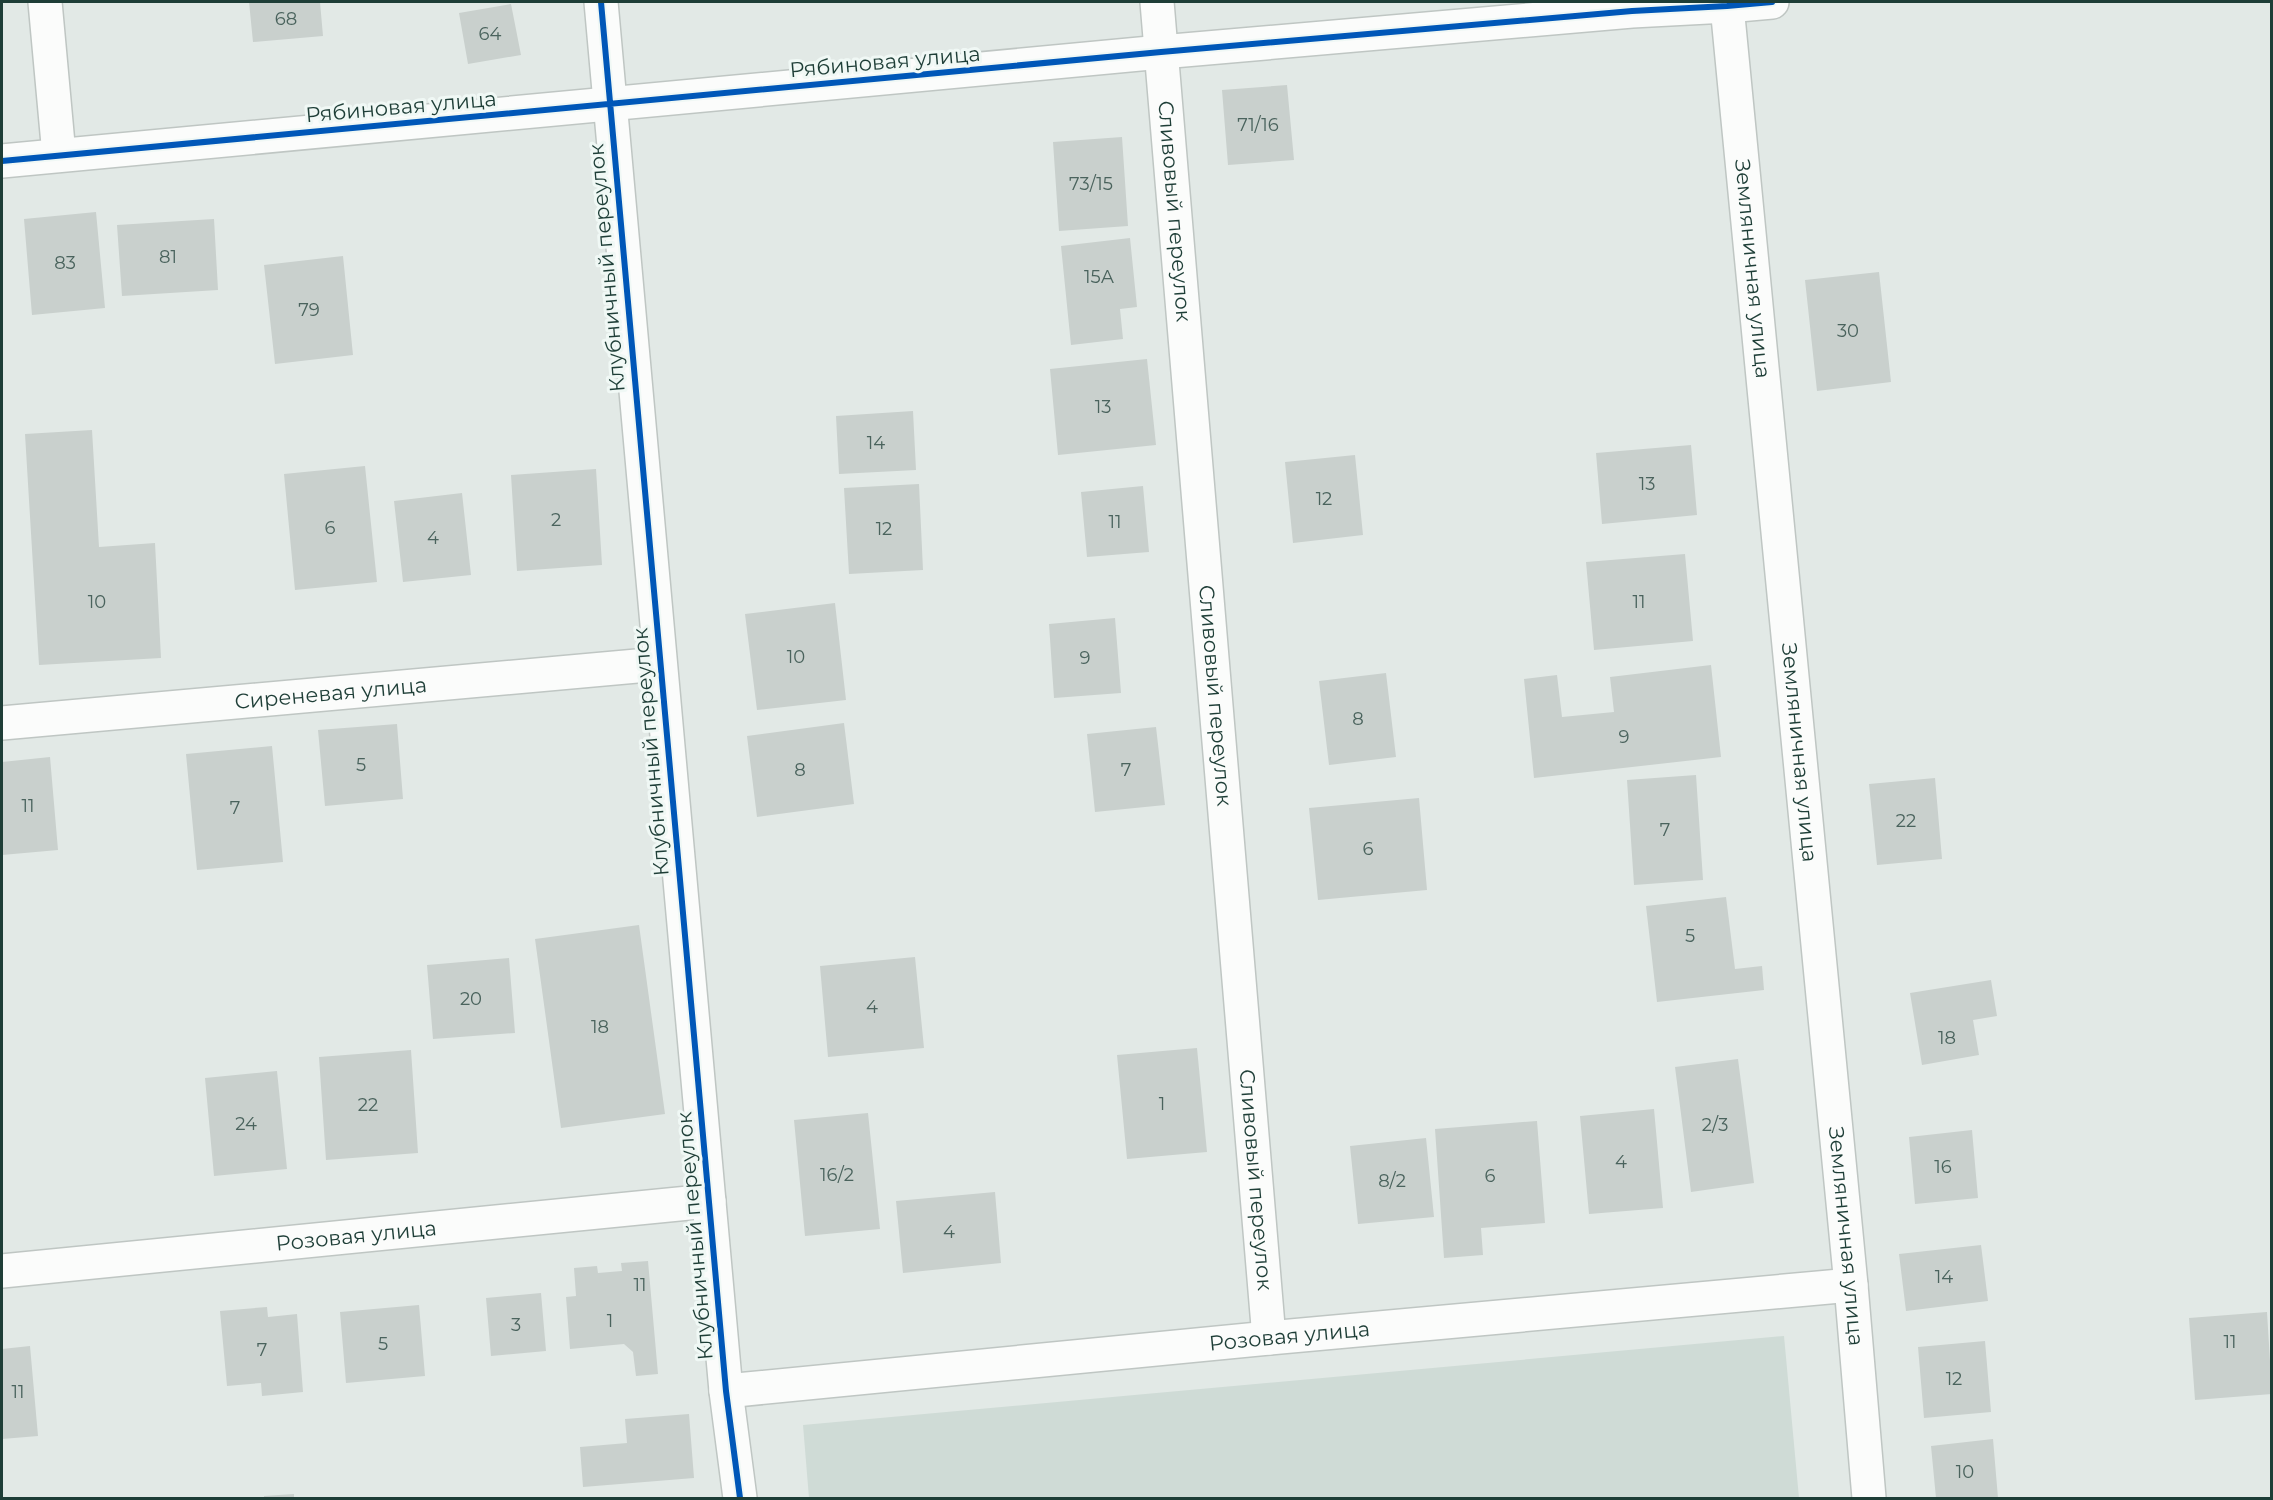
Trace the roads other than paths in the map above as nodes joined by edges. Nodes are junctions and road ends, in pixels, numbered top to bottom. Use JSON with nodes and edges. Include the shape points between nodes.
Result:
{"nodes":[{"id":1,"x":45,"y":2,"type":"edge"},
{"id":2,"x":601,"y":2,"type":"edge"},
{"id":3,"x":1157,"y":2,"type":"edge"},
{"id":4,"x":1772,"y":2,"type":"edge"},
{"id":5,"x":1727,"y":6,"type":"junction"},
{"id":6,"x":1161,"y":52,"type":"junction"},
{"id":7,"x":609,"y":105,"type":"junction"},
{"id":8,"x":59,"y":155,"type":"junction"},
{"id":9,"x":2,"y":161,"type":"edge"},
{"id":10,"x":659,"y":664,"type":"junction"},
{"id":11,"x":2,"y":723,"type":"edge"},
{"id":12,"x":709,"y":1202,"type":"junction"},
{"id":13,"x":2,"y":1271,"type":"edge"},
{"id":14,"x":1851,"y":1285,"type":"junction"},
{"id":15,"x":1269,"y":1338,"type":"junction"},
{"id":16,"x":726,"y":1390,"type":"junction"},
{"id":17,"x":740,"y":1498,"type":"edge"},
{"id":18,"x":1869,"y":1498,"type":"edge"}],
"edges":[{"from":1,"to":8,"type":"street"},
{"from":2,"to":7,"type":"street","name":"Клубничный переулок"},
{"from":3,"to":6,"type":"street","name":"Сливовый переулок"},
{"from":4,"to":5,"type":"street","name":"Рябиновая улица"},
{"from":5,"to":6,"type":"street","name":"Рябиновая улица"},
{"from":5,"to":14,"type":"street","name":"Земляничная улица"},
{"from":6,"to":7,"type":"street","name":"Рябиновая улица"},
{"from":6,"to":15,"type":"street","name":"Сливовый переулок"},
{"from":7,"to":8,"type":"street","name":"Рябиновая улица"},
{"from":7,"to":10,"type":"street","name":"Клубничный переулок"},
{"from":8,"to":9,"type":"street","name":"Рябиновая улица"},
{"from":10,"to":11,"type":"street","name":"Сиреневая улица"},
{"from":10,"to":12,"type":"street","name":"Клубничный переулок"},
{"from":12,"to":13,"type":"street","name":"Розовая улица"},
{"from":12,"to":16,"type":"street","name":"Клубничный переулок"},
{"from":14,"to":15,"type":"street","name":"Розовая улица"},
{"from":14,"to":18,"type":"street","name":"Земляничная улица"},
{"from":15,"to":16,"type":"street","name":"Розовая улица"},
{"from":16,"to":17,"type":"street","name":"Клубничный переулок"}]}
